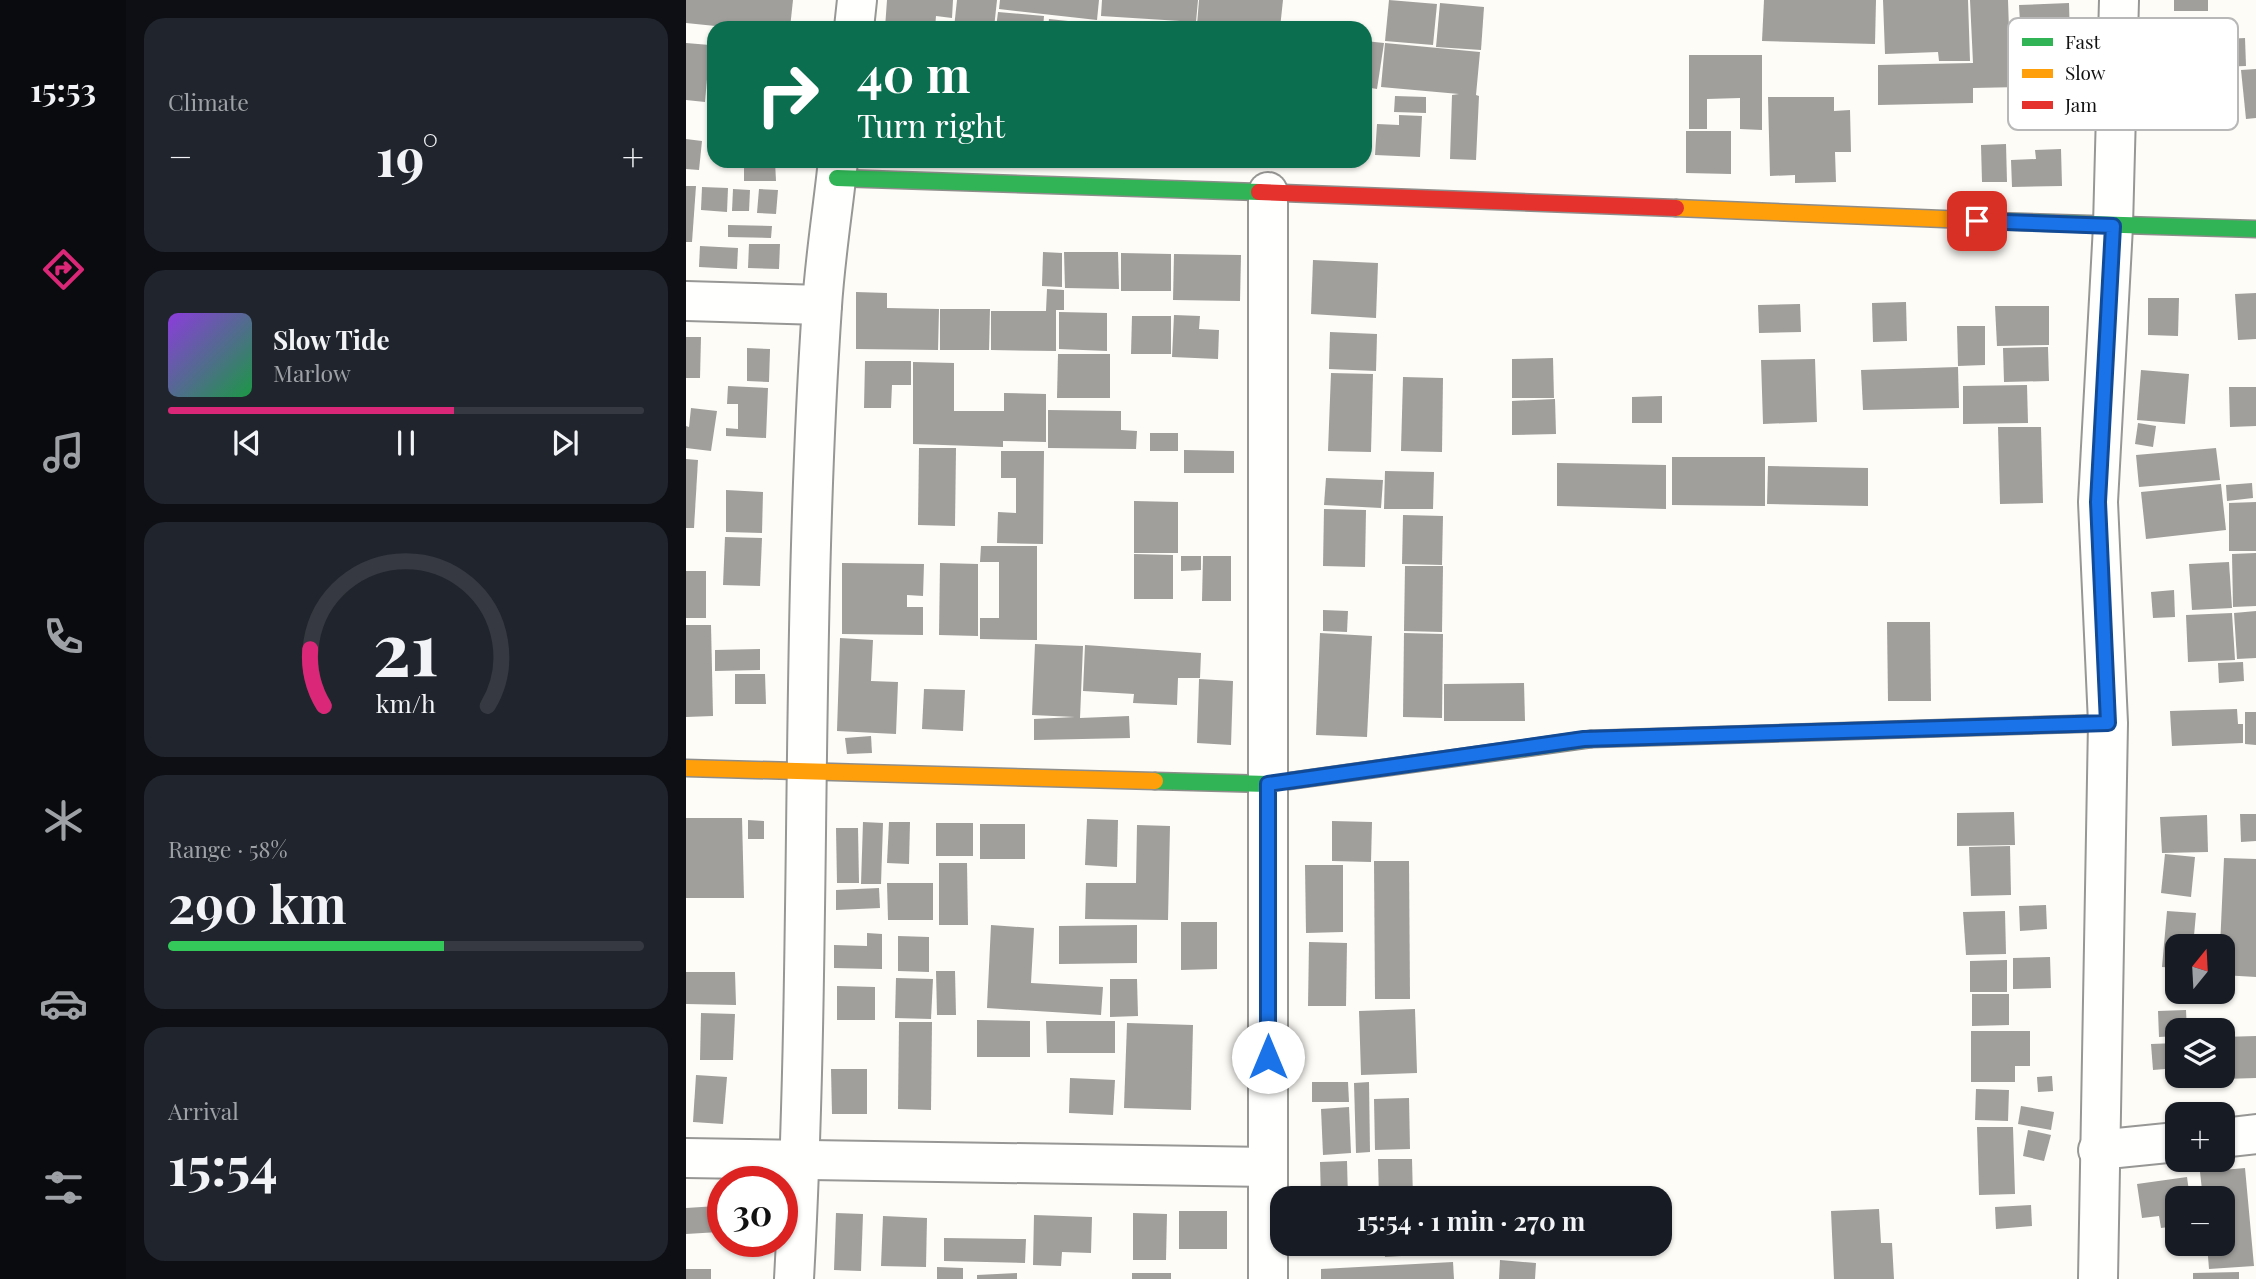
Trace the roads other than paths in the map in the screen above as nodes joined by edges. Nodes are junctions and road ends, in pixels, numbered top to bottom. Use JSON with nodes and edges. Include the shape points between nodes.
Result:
{"nodes":[{"id":1,"x":857,"y":0,"type":"edge"},
{"id":2,"x":2119,"y":0,"type":"edge"},
{"id":3,"x":2119,"y":18,"type":"edge"},
{"id":4,"x":855,"y":21,"type":"edge"},
{"id":5,"x":2116,"y":130,"type":"edge"},
{"id":6,"x":837,"y":169,"type":"edge"},
{"id":7,"x":1268,"y":192,"type":"junction"},
{"id":8,"x":2113,"y":226,"type":"junction"},
{"id":9,"x":2256,"y":229,"type":"edge"},
{"id":10,"x":686,"y":301,"type":"edge"},
{"id":11,"x":822,"y":305,"type":"junction"},
{"id":12,"x":2108,"y":723,"type":"junction"},
{"id":13,"x":686,"y":768,"type":"edge"},
{"id":14,"x":807,"y":769,"type":"junction"},
{"id":15,"x":1268,"y":784,"type":"junction"},
{"id":16,"x":2256,"y":1134,"type":"edge"},
{"id":17,"x":2235,"y":1136,"type":"edge"},
{"id":18,"x":2165,"y":1143,"type":"edge"},
{"id":19,"x":2098,"y":1150,"type":"junction"},
{"id":20,"x":686,"y":1157,"type":"edge"},
{"id":21,"x":801,"y":1158,"type":"junction"},
{"id":22,"x":1268,"y":1167,"type":"junction"},
{"id":23,"x":794,"y":1279,"type":"edge"},
{"id":24,"x":1268,"y":1279,"type":"edge"},
{"id":25,"x":2098,"y":1279,"type":"edge"}],
"edges":[{"from":1,"to":4,"type":"street"},
{"from":2,"to":3,"type":"street"},
{"from":5,"to":8,"type":"street"},
{"from":6,"to":7,"type":"street"},
{"from":6,"to":11,"type":"street"},
{"from":7,"to":8,"type":"street"},
{"from":7,"to":15,"type":"street"},
{"from":8,"to":9,"type":"street"},
{"from":8,"to":12,"type":"street","via":[[2098,502]]},
{"from":10,"to":11,"type":"street"},
{"from":11,"to":14,"type":"street"},
{"from":12,"to":15,"type":"street","via":[[1584,739]]},
{"from":12,"to":19,"type":"street"},
{"from":13,"to":14,"type":"street"},
{"from":14,"to":15,"type":"street"},
{"from":14,"to":21,"type":"street"},
{"from":15,"to":22,"type":"street"},
{"from":16,"to":17,"type":"street"},
{"from":18,"to":19,"type":"street"},
{"from":19,"to":25,"type":"street"},
{"from":20,"to":21,"type":"street"},
{"from":21,"to":22,"type":"street"},
{"from":21,"to":23,"type":"street"},
{"from":22,"to":24,"type":"street"}]}
